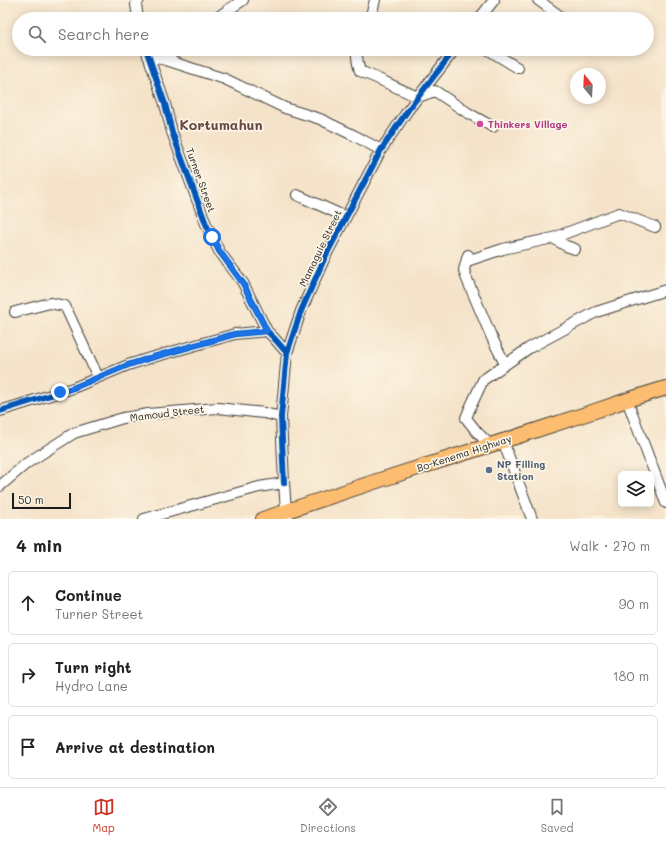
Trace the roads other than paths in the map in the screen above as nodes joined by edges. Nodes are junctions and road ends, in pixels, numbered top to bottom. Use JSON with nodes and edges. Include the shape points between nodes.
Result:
{"nodes":[{"id":1,"x":139,"y":0,"type":"edge"},
{"id":2,"x":243,"y":0,"type":"edge"},
{"id":3,"x":375,"y":0,"type":"edge"},
{"id":4,"x":538,"y":0,"type":"edge"},
{"id":5,"x":493,"y":1,"type":"edge"},
{"id":6,"x":137,"y":12,"type":"edge"},
{"id":7,"x":225,"y":12,"type":"edge"},
{"id":8,"x":372,"y":12,"type":"edge"},
{"id":9,"x":484,"y":12,"type":"edge"},
{"id":10,"x":554,"y":12,"type":"edge"},
{"id":11,"x":148,"y":56,"type":"edge"},
{"id":12,"x":155,"y":56,"type":"edge"},
{"id":13,"x":170,"y":56,"type":"edge"},
{"id":14,"x":357,"y":56,"type":"edge"},
{"id":15,"x":450,"y":56,"type":"edge"},
{"id":16,"x":498,"y":56,"type":"edge"},
{"id":17,"x":166,"y":60,"type":"junction"},
{"id":18,"x":518,"y":68,"type":"dead end"},
{"id":19,"x":418,"y":97,"type":"junction"},
{"id":20,"x":493,"y":127,"type":"dead end"},
{"id":21,"x":381,"y":150,"type":"junction"},
{"id":22,"x":297,"y":195,"type":"dead end"},
{"id":23,"x":346,"y":217,"type":"junction"},
{"id":24,"x":655,"y":227,"type":"dead end"},
{"id":25,"x":553,"y":238,"type":"junction"},
{"id":26,"x":576,"y":249,"type":"dead end"},
{"id":27,"x":666,"y":290,"type":"edge"},
{"id":28,"x":15,"y":312,"type":"dead end"},
{"id":29,"x":267,"y":331,"type":"junction"},
{"id":30,"x":287,"y":353,"type":"junction"},
{"id":31,"x":505,"y":364,"type":"junction"},
{"id":32,"x":98,"y":377,"type":"junction"},
{"id":33,"x":666,"y":388,"type":"edge"},
{"id":34,"x":627,"y":400,"type":"junction"},
{"id":35,"x":0,"y":410,"type":"edge"},
{"id":36,"x":280,"y":417,"type":"junction"},
{"id":37,"x":497,"y":443,"type":"junction"},
{"id":38,"x":284,"y":483,"type":"junction"},
{"id":39,"x":0,"y":486,"type":"edge"},
{"id":40,"x":665,"y":498,"type":"edge"},
{"id":41,"x":287,"y":515,"type":"edge"},
{"id":42,"x":144,"y":519,"type":"edge"},
{"id":43,"x":263,"y":519,"type":"edge"},
{"id":44,"x":532,"y":519,"type":"edge"}],
"edges":[{"from":1,"to":6,"type":"street","via":[[136,4]]},
{"from":2,"to":7,"type":"street"},
{"from":3,"to":8,"type":"street"},
{"from":4,"to":10,"type":"street"},
{"from":5,"to":9,"type":"street"},
{"from":11,"to":29,"type":"street","name":"Turner Street","via":[[172,132],[206,224],[220,251],[243,284]]},
{"from":12,"to":17,"type":"street"},
{"from":13,"to":17,"type":"street"},
{"from":14,"to":19,"type":"street","via":[[360,71]]},
{"from":15,"to":19,"type":"street","name":"Mamaguie Street"},
{"from":16,"to":18,"type":"street"},
{"from":17,"to":21,"type":"street","via":[[225,79],[285,108],[320,119]]},
{"from":19,"to":20,"type":"street","via":[[435,91],[468,114]]},
{"from":19,"to":21,"type":"street","name":"Mamaguie Street"},
{"from":21,"to":23,"type":"street","name":"Mamaguie Street"},
{"from":22,"to":23,"type":"street"},
{"from":23,"to":30,"type":"street","name":"Mamaguie Street","via":[[301,312]]},
{"from":24,"to":25,"type":"street","via":[[620,213]]},
{"from":25,"to":26,"type":"street"},
{"from":25,"to":31,"type":"street","via":[[468,258],[464,270],[466,277]]},
{"from":27,"to":31,"type":"street","via":[[596,312]]},
{"from":28,"to":32,"type":"street","via":[[50,303],[65,306]]},
{"from":29,"to":30,"type":"street","name":"Turner Street"},
{"from":29,"to":32,"type":"street","via":[[235,334],[128,365]]},
{"from":30,"to":36,"type":"street","name":"Mamaguie Street"},
{"from":31,"to":37,"type":"street","via":[[483,380],[466,418],[477,432]]},
{"from":32,"to":35,"type":"street","via":[[73,388]]},
{"from":33,"to":34,"type":"highway","name":"Bo-Kenema Highway"},
{"from":34,"to":37,"type":"highway","name":"Bo-Kenema Highway"},
{"from":34,"to":40,"type":"street"},
{"from":36,"to":38,"type":"street","name":"Mamaguie Street"},
{"from":36,"to":39,"type":"street","name":"Mamoud Street","via":[[218,408],[123,418],[74,433],[27,463]]},
{"from":37,"to":41,"type":"highway","name":"Bo-Kenema Highway","via":[[380,480]]},
{"from":37,"to":44,"type":"street"},
{"from":38,"to":41,"type":"street","name":"Mamaguie Street"},
{"from":38,"to":42,"type":"street","via":[[259,487]]},
{"from":41,"to":43,"type":"highway","name":"Bo-Kenema Highway"}]}
